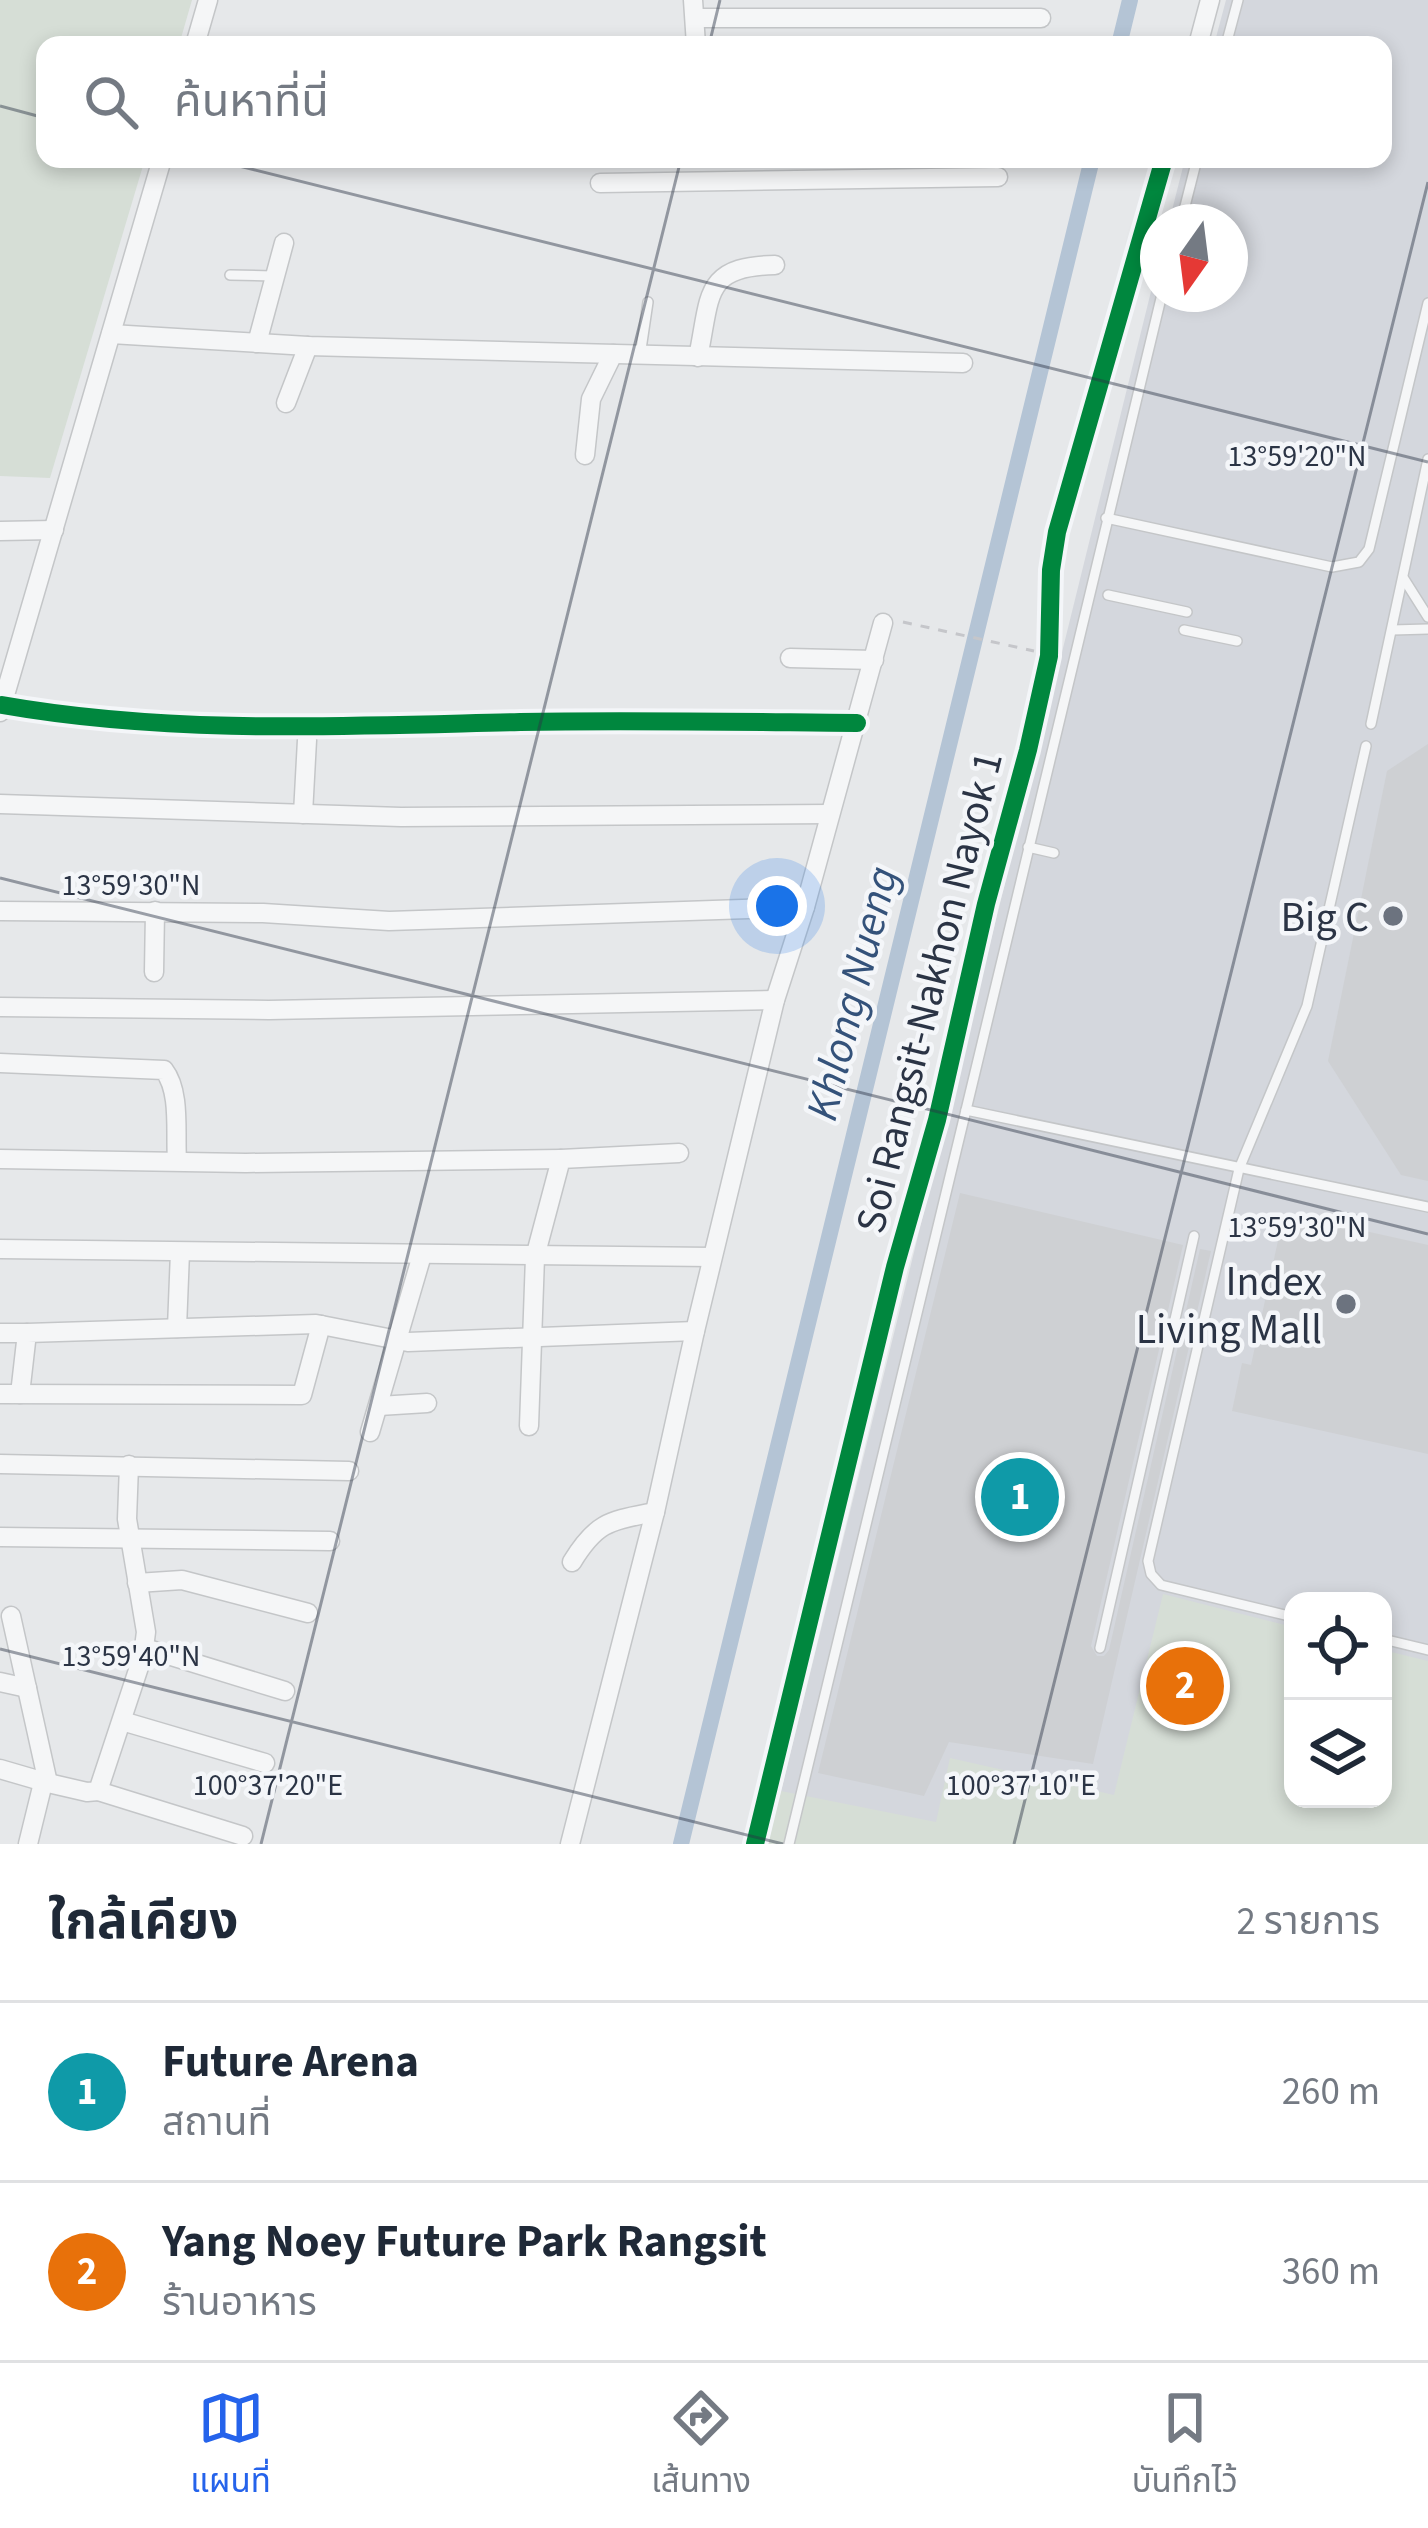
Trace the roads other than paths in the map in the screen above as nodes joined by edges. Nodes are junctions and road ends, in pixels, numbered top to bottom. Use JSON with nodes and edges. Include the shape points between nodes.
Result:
{"nodes":[{"id":1,"x":208,"y":0,"type":"edge"},
{"id":2,"x":1210,"y":0,"type":"edge"},
{"id":3,"x":1238,"y":0,"type":"edge"},
{"id":4,"x":695,"y":9,"type":"edge"},
{"id":5,"x":1041,"y":18,"type":"dead end"},
{"id":6,"x":198,"y":36,"type":"edge"},
{"id":7,"x":1200,"y":36,"type":"edge"},
{"id":8,"x":1228,"y":36,"type":"edge"},
{"id":9,"x":159,"y":168,"type":"edge"},
{"id":10,"x":682,"y":168,"type":"edge"},
{"id":11,"x":1161,"y":168,"type":"edge"},
{"id":12,"x":1195,"y":168,"type":"edge"},
{"id":13,"x":998,"y":177,"type":"dead end"},
{"id":14,"x":681,"y":182,"type":"junction"},
{"id":15,"x":599,"y":183,"type":"dead end"},
{"id":16,"x":1186,"y":204,"type":"edge"},
{"id":17,"x":284,"y":243,"type":"dead end"},
{"id":18,"x":775,"y":265,"type":"dead end"},
{"id":19,"x":230,"y":275,"type":"dead end"},
{"id":20,"x":273,"y":276,"type":"junction"},
{"id":21,"x":648,"y":302,"type":"dead end"},
{"id":22,"x":1428,"y":303,"type":"edge"},
{"id":23,"x":1158,"y":312,"type":"edge"},
{"id":24,"x":111,"y":334,"type":"junction"},
{"id":25,"x":257,"y":344,"type":"junction"},
{"id":26,"x":308,"y":346,"type":"junction"},
{"id":27,"x":613,"y":354,"type":"junction"},
{"id":28,"x":640,"y":356,"type":"junction"},
{"id":29,"x":698,"y":357,"type":"junction"},
{"id":30,"x":963,"y":363,"type":"dead end"},
{"id":31,"x":286,"y":403,"type":"dead end"},
{"id":32,"x":585,"y":454,"type":"dead end"},
{"id":33,"x":1428,"y":459,"type":"edge"},
{"id":34,"x":1106,"y":518,"type":"junction"},
{"id":35,"x":54,"y":530,"type":"junction"},
{"id":36,"x":0,"y":531,"type":"edge"},
{"id":37,"x":1404,"y":579,"type":"junction"},
{"id":38,"x":1108,"y":596,"type":"dead end"},
{"id":39,"x":1187,"y":612,"type":"dead end"},
{"id":40,"x":1428,"y":616,"type":"edge"},
{"id":41,"x":892,"y":622,"type":"road end"},
{"id":42,"x":1428,"y":629,"type":"edge"},
{"id":43,"x":1184,"y":630,"type":"dead end"},
{"id":44,"x":1392,"y":630,"type":"junction"},
{"id":45,"x":1237,"y":641,"type":"dead end"},
{"id":46,"x":790,"y":658,"type":"dead end"},
{"id":47,"x":874,"y":660,"type":"junction"},
{"id":48,"x":1,"y":709,"type":"edge"},
{"id":49,"x":857,"y":723,"type":"junction"},
{"id":50,"x":1371,"y":724,"type":"dead end"},
{"id":51,"x":307,"y":740,"type":"dead end"},
{"id":52,"x":1366,"y":746,"type":"dead end"},
{"id":53,"x":0,"y":804,"type":"edge"},
{"id":54,"x":303,"y":814,"type":"junction"},
{"id":55,"x":830,"y":814,"type":"junction"},
{"id":56,"x":1028,"y":847,"type":"junction"},
{"id":57,"x":1054,"y":853,"type":"dead end"},
{"id":58,"x":806,"y":907,"type":"junction"},
{"id":59,"x":0,"y":911,"type":"edge"},
{"id":60,"x":155,"y":911,"type":"junction"},
{"id":61,"x":154,"y":971,"type":"dead end"},
{"id":62,"x":775,"y":1000,"type":"junction"},
{"id":63,"x":0,"y":1007,"type":"edge"},
{"id":64,"x":0,"y":1063,"type":"edge"},
{"id":65,"x":966,"y":1110,"type":"junction"},
{"id":66,"x":680,"y":1153,"type":"dead end"},
{"id":67,"x":0,"y":1159,"type":"edge"},
{"id":68,"x":561,"y":1159,"type":"junction"},
{"id":69,"x":177,"y":1160,"type":"junction"},
{"id":70,"x":1239,"y":1169,"type":"junction"},
{"id":71,"x":1428,"y":1207,"type":"edge"},
{"id":72,"x":1194,"y":1236,"type":"dead end"},
{"id":73,"x":0,"y":1249,"type":"edge"},
{"id":74,"x":180,"y":1252,"type":"junction"},
{"id":75,"x":422,"y":1256,"type":"junction"},
{"id":76,"x":535,"y":1257,"type":"junction"},
{"id":77,"x":712,"y":1257,"type":"junction"},
{"id":78,"x":321,"y":1325,"type":"junction"},
{"id":79,"x":177,"y":1328,"type":"junction"},
{"id":80,"x":694,"y":1331,"type":"junction"},
{"id":81,"x":0,"y":1333,"type":"edge"},
{"id":82,"x":28,"y":1334,"type":"junction"},
{"id":83,"x":530,"y":1339,"type":"junction"},
{"id":84,"x":395,"y":1341,"type":"junction"},
{"id":85,"x":10,"y":1394,"type":"edge"},
{"id":86,"x":428,"y":1402,"type":"dead end"},
{"id":87,"x":379,"y":1406,"type":"junction"},
{"id":88,"x":529,"y":1426,"type":"dead end"},
{"id":89,"x":370,"y":1432,"type":"dead end"},
{"id":90,"x":0,"y":1464,"type":"edge"},
{"id":91,"x":129,"y":1465,"type":"junction"},
{"id":92,"x":349,"y":1471,"type":"dead end"},
{"id":93,"x":656,"y":1512,"type":"junction"},
{"id":94,"x":0,"y":1538,"type":"edge"},
{"id":95,"x":129,"y":1539,"type":"junction"},
{"id":96,"x":330,"y":1541,"type":"dead end"},
{"id":97,"x":572,"y":1562,"type":"dead end"},
{"id":98,"x":137,"y":1583,"type":"junction"},
{"id":99,"x":308,"y":1613,"type":"dead end"},
{"id":100,"x":1284,"y":1615,"type":"edge"},
{"id":101,"x":11,"y":1616,"type":"dead end"},
{"id":102,"x":1392,"y":1641,"type":"edge"},
{"id":103,"x":145,"y":1648,"type":"junction"},
{"id":104,"x":1100,"y":1648,"type":"dead end"},
{"id":105,"x":1428,"y":1650,"type":"edge"},
{"id":106,"x":0,"y":1682,"type":"edge"},
{"id":107,"x":27,"y":1688,"type":"junction"},
{"id":108,"x":285,"y":1691,"type":"dead end"},
{"id":109,"x":122,"y":1721,"type":"junction"},
{"id":110,"x":266,"y":1763,"type":"dead end"},
{"id":111,"x":0,"y":1769,"type":"edge"},
{"id":112,"x":48,"y":1783,"type":"junction"},
{"id":113,"x":98,"y":1791,"type":"junction"},
{"id":114,"x":243,"y":1836,"type":"dead end"},
{"id":115,"x":28,"y":1844,"type":"edge"},
{"id":116,"x":570,"y":1844,"type":"edge"},
{"id":117,"x":754,"y":1844,"type":"edge"},
{"id":118,"x":789,"y":1844,"type":"edge"}],
"edges":[{"from":1,"to":6,"type":"street"},
{"from":2,"to":7,"type":"street"},
{"from":3,"to":8,"type":"lane"},
{"from":4,"to":5,"type":"street"},
{"from":9,"to":24,"type":"street"},
{"from":10,"to":14,"type":"street"},
{"from":11,"to":117,"type":"street","name":"Soi Rangsit-Nakhon Nayok 1","via":[[1057,532],[1049,656],[1028,749]]},
{"from":12,"to":16,"type":"lane"},
{"from":13,"to":14,"type":"street"},
{"from":14,"to":15,"type":"street"},
{"from":17,"to":20,"type":"street"},
{"from":18,"to":29,"type":"street","via":[[720,278]]},
{"from":19,"to":20,"type":"lane"},
{"from":20,"to":25,"type":"street"},
{"from":21,"to":28,"type":"lane"},
{"from":22,"to":34,"type":"lane","via":[[1369,549],[1359,562],[1332,567]]},
{"from":23,"to":34,"type":"lane"},
{"from":24,"to":25,"type":"street"},
{"from":24,"to":35,"type":"street"},
{"from":25,"to":26,"type":"street"},
{"from":26,"to":27,"type":"street"},
{"from":26,"to":31,"type":"street"},
{"from":27,"to":28,"type":"street"},
{"from":27,"to":32,"type":"street","via":[[591,399]]},
{"from":28,"to":29,"type":"street"},
{"from":29,"to":30,"type":"street"},
{"from":33,"to":37,"type":"lane"},
{"from":34,"to":56,"type":"lane"},
{"from":35,"to":36,"type":"street"},
{"from":35,"to":48,"type":"street"},
{"from":37,"to":40,"type":"lane"},
{"from":37,"to":44,"type":"lane"},
{"from":38,"to":39,"type":"lane"},
{"from":41,"to":47,"type":"street"},
{"from":42,"to":44,"type":"lane"},
{"from":43,"to":45,"type":"lane"},
{"from":44,"to":50,"type":"lane"},
{"from":46,"to":47,"type":"street"},
{"from":47,"to":49,"type":"street"},
{"from":48,"to":49,"type":"street","via":[[309,727]]},
{"from":49,"to":55,"type":"street"},
{"from":51,"to":54,"type":"street"},
{"from":52,"to":70,"type":"lane","via":[[1307,1006]]},
{"from":53,"to":54,"type":"street"},
{"from":54,"to":55,"type":"street"},
{"from":55,"to":58,"type":"street"},
{"from":56,"to":57,"type":"lane"},
{"from":56,"to":65,"type":"lane"},
{"from":58,"to":60,"type":"street","via":[[388,921]]},
{"from":58,"to":62,"type":"street"},
{"from":59,"to":60,"type":"street"},
{"from":60,"to":61,"type":"street"},
{"from":62,"to":63,"type":"street"},
{"from":62,"to":77,"type":"street"},
{"from":64,"to":69,"type":"street","via":[[164,1070]]},
{"from":65,"to":70,"type":"lane"},
{"from":65,"to":118,"type":"lane"},
{"from":66,"to":68,"type":"street"},
{"from":67,"to":69,"type":"street"},
{"from":68,"to":69,"type":"street"},
{"from":68,"to":76,"type":"street"},
{"from":70,"to":71,"type":"lane"},
{"from":70,"to":100,"type":"lane","via":[[1148,1561],[1161,1585]]},
{"from":72,"to":104,"type":"lane"},
{"from":73,"to":74,"type":"street"},
{"from":74,"to":75,"type":"street"},
{"from":74,"to":79,"type":"street"},
{"from":75,"to":76,"type":"street"},
{"from":75,"to":84,"type":"street"},
{"from":76,"to":77,"type":"street"},
{"from":76,"to":83,"type":"street"},
{"from":77,"to":80,"type":"street"},
{"from":78,"to":79,"type":"street"},
{"from":78,"to":84,"type":"street"},
{"from":78,"to":85,"type":"street","via":[[302,1395]]},
{"from":79,"to":82,"type":"street"},
{"from":80,"to":83,"type":"street"},
{"from":80,"to":93,"type":"street"},
{"from":81,"to":82,"type":"street"},
{"from":82,"to":85,"type":"street"},
{"from":83,"to":84,"type":"street"},
{"from":83,"to":88,"type":"street"},
{"from":84,"to":87,"type":"street"},
{"from":86,"to":87,"type":"street"},
{"from":87,"to":89,"type":"street"},
{"from":90,"to":91,"type":"street"},
{"from":91,"to":92,"type":"street"},
{"from":91,"to":95,"type":"street"},
{"from":93,"to":97,"type":"street","via":[[603,1525]]},
{"from":93,"to":116,"type":"street"},
{"from":94,"to":95,"type":"street"},
{"from":95,"to":96,"type":"street"},
{"from":95,"to":98,"type":"street"},
{"from":98,"to":99,"type":"street","via":[[182,1580]]},
{"from":98,"to":103,"type":"street"},
{"from":101,"to":107,"type":"street"},
{"from":102,"to":105,"type":"lane"},
{"from":103,"to":108,"type":"street"},
{"from":103,"to":109,"type":"street"},
{"from":106,"to":107,"type":"street"},
{"from":107,"to":112,"type":"street"},
{"from":109,"to":110,"type":"street"},
{"from":109,"to":113,"type":"street"},
{"from":111,"to":112,"type":"street"},
{"from":112,"to":113,"type":"street"},
{"from":112,"to":115,"type":"street"},
{"from":113,"to":114,"type":"street"}]}
